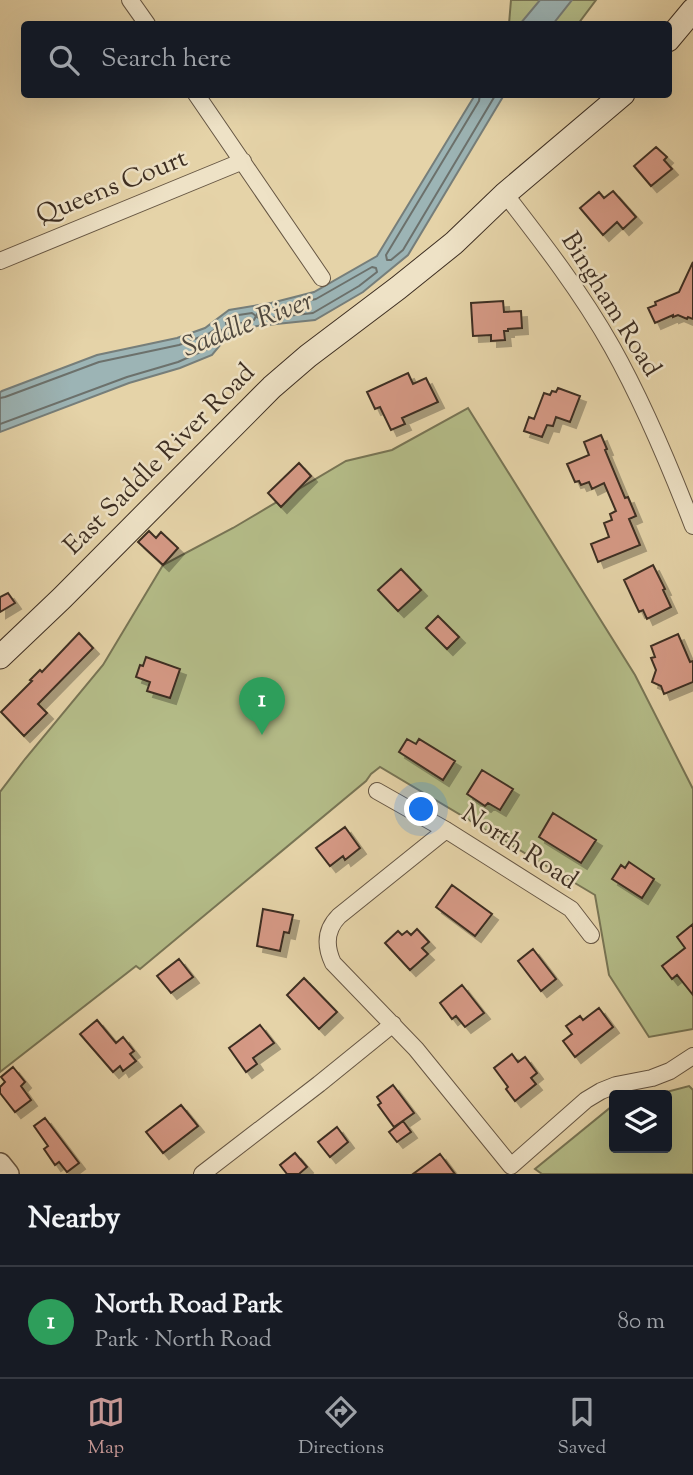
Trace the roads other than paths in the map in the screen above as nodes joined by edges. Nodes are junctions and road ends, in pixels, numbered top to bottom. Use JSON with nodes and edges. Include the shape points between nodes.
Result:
{"nodes":[{"id":1,"x":130,"y":0,"type":"edge"},
{"id":2,"x":693,"y":12,"type":"edge"},
{"id":3,"x":145,"y":21,"type":"edge"},
{"id":4,"x":672,"y":36,"type":"edge"},
{"id":5,"x":199,"y":98,"type":"edge"},
{"id":6,"x":618,"y":98,"type":"edge"},
{"id":7,"x":243,"y":161,"type":"junction"},
{"id":8,"x":505,"y":194,"type":"junction"},
{"id":9,"x":0,"y":261,"type":"edge"},
{"id":10,"x":322,"y":278,"type":"dead end"},
{"id":11,"x":693,"y":526,"type":"edge"},
{"id":12,"x":0,"y":657,"type":"edge"},
{"id":13,"x":377,"y":791,"type":"dead end"},
{"id":14,"x":446,"y":830,"type":"junction"},
{"id":15,"x":591,"y":934,"type":"dead end"},
{"id":16,"x":393,"y":1024,"type":"junction"},
{"id":17,"x":693,"y":1056,"type":"edge"},
{"id":18,"x":0,"y":1164,"type":"edge"},
{"id":19,"x":8,"y":1174,"type":"edge"},
{"id":20,"x":202,"y":1174,"type":"edge"}],
"edges":[{"from":1,"to":3,"type":"street"},
{"from":2,"to":4,"type":"main road"},
{"from":5,"to":7,"type":"street"},
{"from":6,"to":8,"type":"main road","name":"East Saddle River Road"},
{"from":7,"to":9,"type":"street","name":"Queens Court"},
{"from":7,"to":10,"type":"street"},
{"from":8,"to":11,"type":"street","name":"Bingham Road","via":[[549,250],[611,346],[645,410]]},
{"from":8,"to":12,"type":"main road","name":"East Saddle River Road","via":[[445,250],[272,387]]},
{"from":13,"to":14,"type":"street","name":"North Road"},
{"from":14,"to":15,"type":"street","name":"North Road","via":[[570,909]]},
{"from":14,"to":16,"type":"street","via":[[339,916],[328,930],[326,941],[333,963]]},
{"from":16,"to":17,"type":"street","via":[[511,1166],[586,1100],[615,1085],[670,1071]]},
{"from":16,"to":20,"type":"street"},
{"from":18,"to":19,"type":"street"}]}
